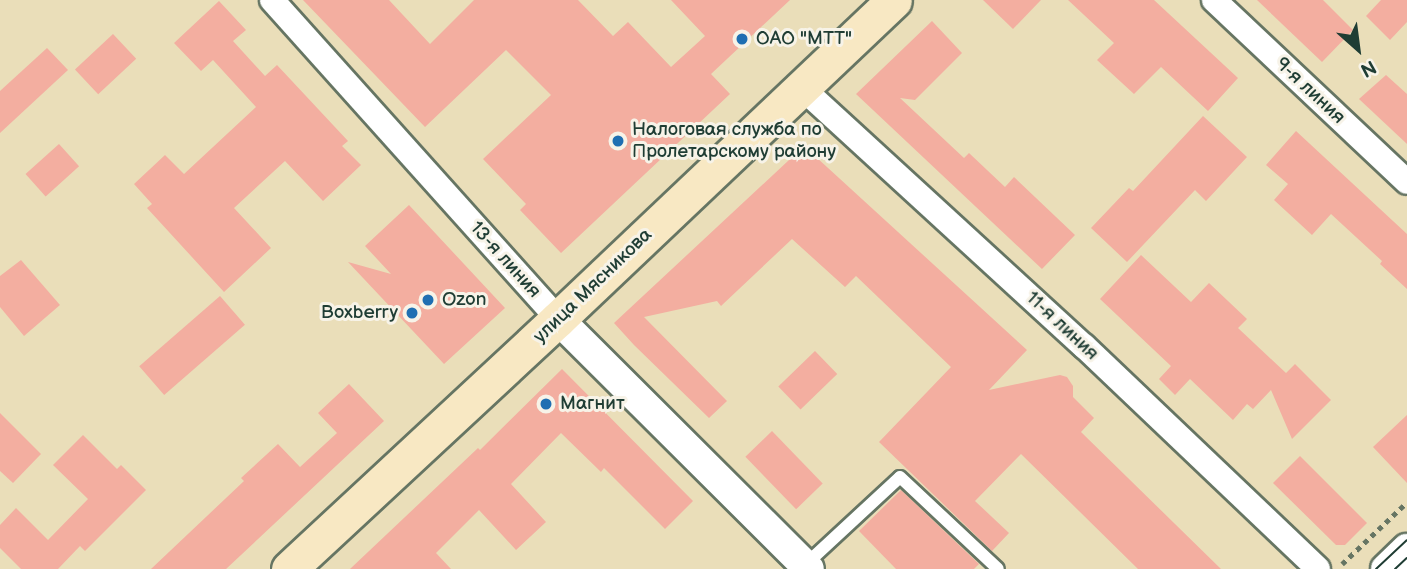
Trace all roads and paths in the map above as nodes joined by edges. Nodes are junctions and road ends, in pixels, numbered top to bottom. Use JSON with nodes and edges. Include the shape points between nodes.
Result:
{"nodes":[{"id":1,"x":272,"y":0,"type":"edge"},
{"id":2,"x":894,"y":0,"type":"edge"},
{"id":3,"x":1214,"y":0,"type":"edge"},
{"id":4,"x":801,"y":87,"type":"junction"},
{"id":5,"x":1407,"y":182,"type":"edge"},
{"id":6,"x":558,"y":319,"type":"junction"},
{"id":7,"x":1407,"y":502,"type":"edge"},
{"id":8,"x":1407,"y":549,"type":"edge"},
{"id":9,"x":807,"y":567,"type":"edge"},
{"id":10,"x":289,"y":569,"type":"edge"},
{"id":11,"x":998,"y":569,"type":"edge"},
{"id":12,"x":1318,"y":569,"type":"edge"},
{"id":13,"x":1337,"y":569,"type":"edge"},
{"id":14,"x":1386,"y":569,"type":"edge"}],
"edges":[{"from":1,"to":6,"type":"street","name":"13-я линия"},
{"from":2,"to":4,"type":"main road","name":"улица Мясникова"},
{"from":3,"to":5,"type":"street","name":"9-я линия"},
{"from":4,"to":6,"type":"main road","name":"улица Мясникова"},
{"from":4,"to":12,"type":"street","name":"11-я линия","via":[[1084,346]]},
{"from":6,"to":9,"type":"street","name":"13-я линия"},
{"from":6,"to":10,"type":"main road","name":"улица Мясникова"},
{"from":7,"to":13,"type":"path"},
{"from":8,"to":14,"type":"street"},
{"from":9,"to":11,"type":"lane","via":[[900,477]]}]}
